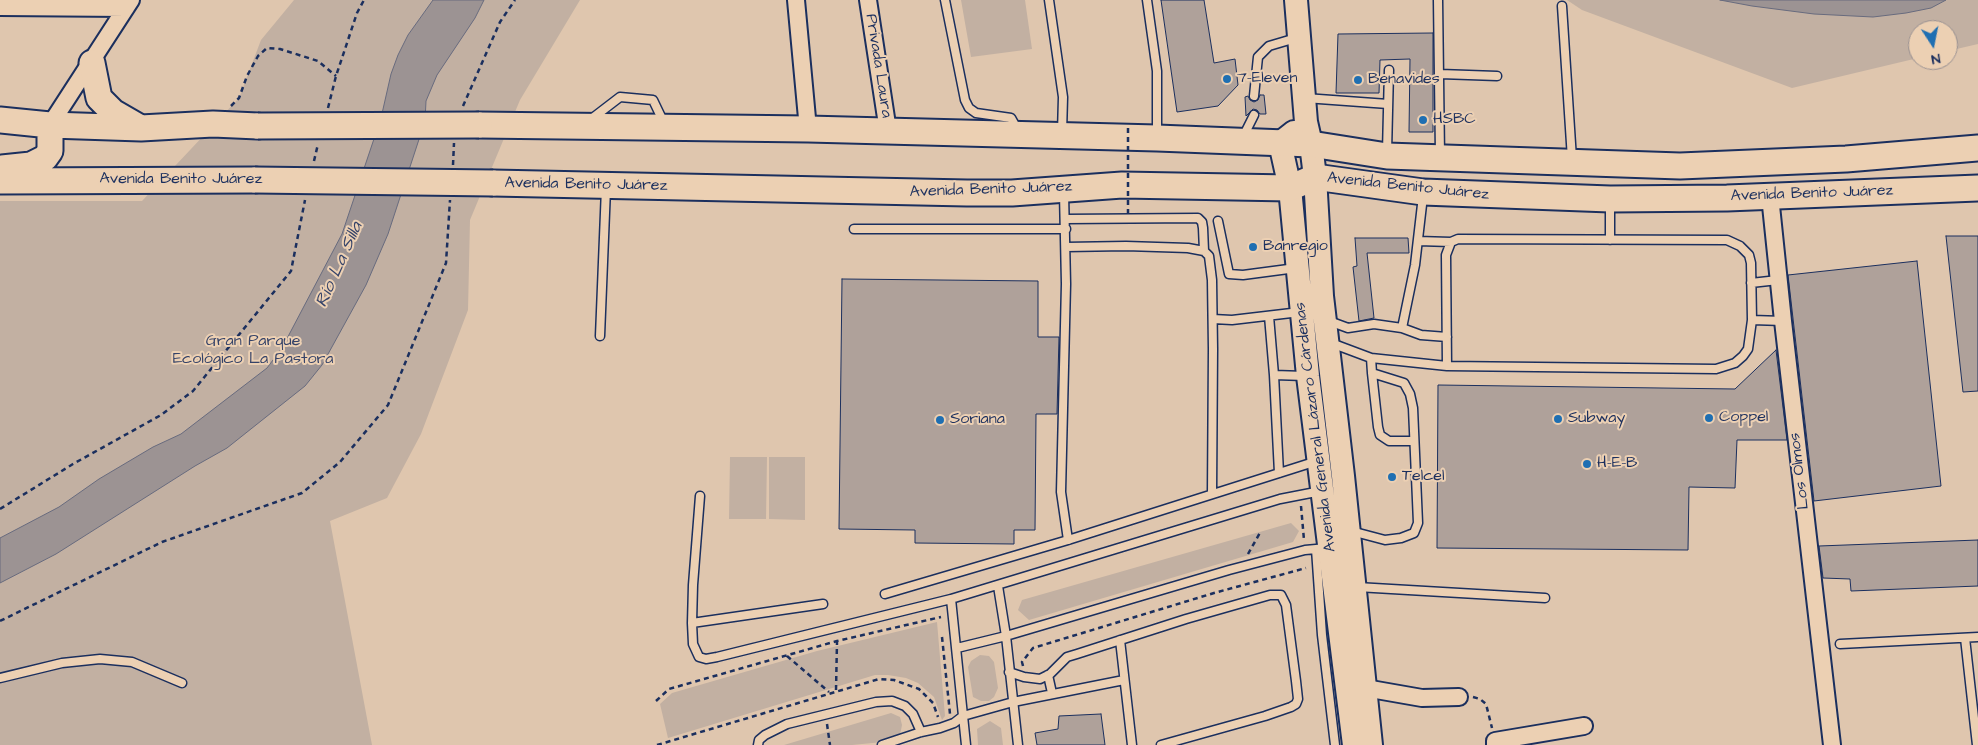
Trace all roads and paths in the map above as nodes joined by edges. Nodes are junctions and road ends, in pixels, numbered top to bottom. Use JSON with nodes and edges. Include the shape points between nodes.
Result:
{"nodes":[{"id":1,"x":364,"y":0,"type":"edge"},
{"id":2,"x":515,"y":0,"type":"edge"},
{"id":3,"x":796,"y":0,"type":"edge"},
{"id":4,"x":868,"y":0,"type":"edge"},
{"id":5,"x":946,"y":0,"type":"edge"},
{"id":6,"x":1049,"y":0,"type":"edge"},
{"id":7,"x":1147,"y":0,"type":"edge"},
{"id":8,"x":1296,"y":0,"type":"edge"},
{"id":9,"x":1438,"y":0,"type":"edge"},
{"id":10,"x":128,"y":4,"type":"edge"},
{"id":11,"x":1562,"y":6,"type":"dead end"},
{"id":12,"x":0,"y":7,"type":"edge"},
{"id":13,"x":1298,"y":37,"type":"junction"},
{"id":14,"x":92,"y":63,"type":"junction"},
{"id":15,"x":1389,"y":70,"type":"dead end"},
{"id":16,"x":1440,"y":74,"type":"junction"},
{"id":17,"x":336,"y":76,"type":"junction"},
{"id":18,"x":1497,"y":76,"type":"dead end"},
{"id":19,"x":1254,"y":96,"type":"dead end"},
{"id":20,"x":1305,"y":98,"type":"junction"},
{"id":21,"x":1388,"y":104,"type":"junction"},
{"id":22,"x":326,"y":114,"type":"dead end"},
{"id":23,"x":1254,"y":115,"type":"dead end"},
{"id":24,"x":470,"y":119,"type":"junction"},
{"id":25,"x":0,"y":120,"type":"edge"},
{"id":26,"x":212,"y":124,"type":"junction"},
{"id":27,"x":50,"y":125,"type":"junction"},
{"id":28,"x":1128,"y":126,"type":"dead end"},
{"id":29,"x":141,"y":128,"type":"junction"},
{"id":30,"x":808,"y":129,"type":"junction"},
{"id":31,"x":888,"y":131,"type":"junction"},
{"id":32,"x":1309,"y":133,"type":"junction"},
{"id":33,"x":1010,"y":134,"type":"junction"},
{"id":34,"x":1062,"y":135,"type":"junction"},
{"id":35,"x":320,"y":138,"type":"dead end"},
{"id":36,"x":1157,"y":138,"type":"junction"},
{"id":37,"x":455,"y":140,"type":"dead end"},
{"id":38,"x":1242,"y":141,"type":"junction"},
{"id":39,"x":1280,"y":143,"type":"junction"},
{"id":40,"x":1978,"y":148,"type":"edge"},
{"id":41,"x":1387,"y":156,"type":"junction"},
{"id":42,"x":1440,"y":159,"type":"junction"},
{"id":43,"x":1846,"y":159,"type":"junction"},
{"id":44,"x":1572,"y":163,"type":"junction"},
{"id":45,"x":313,"y":165,"type":"dead end"},
{"id":46,"x":0,"y":168,"type":"edge"},
{"id":47,"x":452,"y":168,"type":"dead end"},
{"id":48,"x":1314,"y":177,"type":"junction"},
{"id":49,"x":0,"y":181,"type":"edge"},
{"id":50,"x":606,"y":185,"type":"junction"},
{"id":51,"x":1064,"y":188,"type":"junction"},
{"id":52,"x":1290,"y":188,"type":"junction"},
{"id":53,"x":1978,"y":188,"type":"edge"},
{"id":54,"x":1423,"y":192,"type":"junction"},
{"id":55,"x":307,"y":193,"type":"dead end"},
{"id":56,"x":450,"y":196,"type":"dead end"},
{"id":57,"x":1770,"y":196,"type":"junction"},
{"id":58,"x":1610,"y":199,"type":"junction"},
{"id":59,"x":1128,"y":214,"type":"dead end"},
{"id":60,"x":1065,"y":219,"type":"junction"},
{"id":61,"x":1218,"y":221,"type":"dead end"},
{"id":62,"x":854,"y":229,"type":"dead end"},
{"id":63,"x":1066,"y":229,"type":"junction"},
{"id":64,"x":1610,"y":240,"type":"junction"},
{"id":65,"x":1418,"y":241,"type":"junction"},
{"id":66,"x":1451,"y":242,"type":"junction"},
{"id":67,"x":1066,"y":247,"type":"junction"},
{"id":68,"x":1204,"y":251,"type":"junction"},
{"id":69,"x":1298,"y":267,"type":"junction"},
{"id":70,"x":1778,"y":280,"type":"junction"},
{"id":71,"x":1751,"y":283,"type":"junction"},
{"id":72,"x":1302,"y":312,"type":"junction"},
{"id":73,"x":1269,"y":316,"type":"junction"},
{"id":74,"x":1212,"y":319,"type":"junction"},
{"id":75,"x":1752,"y":320,"type":"junction"},
{"id":76,"x":1782,"y":321,"type":"junction"},
{"id":77,"x":1402,"y":328,"type":"junction"},
{"id":78,"x":1326,"y":330,"type":"junction"},
{"id":79,"x":600,"y":336,"type":"dead end"},
{"id":80,"x":1447,"y":337,"type":"junction"},
{"id":81,"x":1371,"y":358,"type":"junction"},
{"id":82,"x":1447,"y":366,"type":"junction"},
{"id":83,"x":1319,"y":372,"type":"junction"},
{"id":84,"x":1372,"y":373,"type":"junction"},
{"id":85,"x":1274,"y":375,"type":"junction"},
{"id":86,"x":1414,"y":440,"type":"junction"},
{"id":87,"x":1318,"y":461,"type":"junction"},
{"id":88,"x":1279,"y":473,"type":"junction"},
{"id":89,"x":1333,"y":484,"type":"junction"},
{"id":90,"x":1212,"y":494,"type":"junction"},
{"id":91,"x":1300,"y":495,"type":"junction"},
{"id":92,"x":700,"y":496,"type":"dead end"},
{"id":93,"x":0,"y":509,"type":"edge"},
{"id":94,"x":1261,"y":531,"type":"dead end"},
{"id":95,"x":1068,"y":540,"type":"junction"},
{"id":96,"x":1335,"y":541,"type":"junction"},
{"id":97,"x":1304,"y":550,"type":"junction"},
{"id":98,"x":1247,"y":555,"type":"dead end"},
{"id":99,"x":998,"y":586,"type":"junction"},
{"id":100,"x":1345,"y":586,"type":"junction"},
{"id":101,"x":885,"y":594,"type":"dead end"},
{"id":102,"x":1545,"y":598,"type":"dead end"},
{"id":103,"x":951,"y":599,"type":"junction"},
{"id":104,"x":823,"y":604,"type":"dead end"},
{"id":105,"x":0,"y":621,"type":"edge"},
{"id":106,"x":692,"y":623,"type":"junction"},
{"id":107,"x":942,"y":626,"type":"dead end"},
{"id":108,"x":942,"y":636,"type":"dead end"},
{"id":109,"x":1006,"y":636,"type":"junction"},
{"id":110,"x":1978,"y":637,"type":"edge"},
{"id":111,"x":1965,"y":638,"type":"junction"},
{"id":112,"x":1120,"y":640,"type":"junction"},
{"id":113,"x":837,"y":641,"type":"junction"},
{"id":114,"x":1840,"y":644,"type":"dead end"},
{"id":115,"x":957,"y":648,"type":"junction"},
{"id":116,"x":786,"y":656,"type":"junction"},
{"id":117,"x":1010,"y":672,"type":"junction"},
{"id":118,"x":1046,"y":676,"type":"junction"},
{"id":119,"x":0,"y":678,"type":"edge"},
{"id":120,"x":1124,"y":680,"type":"junction"},
{"id":121,"x":182,"y":684,"type":"dead end"},
{"id":122,"x":1365,"y":688,"type":"junction"},
{"id":123,"x":836,"y":690,"type":"dead end"},
{"id":124,"x":830,"y":692,"type":"dead end"},
{"id":125,"x":1052,"y":693,"type":"junction"},
{"id":126,"x":1459,"y":697,"type":"joint"},
{"id":127,"x":656,"y":701,"type":"dead end"},
{"id":128,"x":1013,"y":702,"type":"junction"},
{"id":129,"x":825,"y":714,"type":"junction"},
{"id":130,"x":950,"y":715,"type":"dead end"},
{"id":131,"x":964,"y":716,"type":"junction"},
{"id":132,"x":1584,"y":726,"type":"dead end"},
{"id":133,"x":921,"y":732,"type":"junction"},
{"id":134,"x":1495,"y":743,"type":"edge"},
{"id":135,"x":758,"y":745,"type":"edge"},
{"id":136,"x":830,"y":745,"type":"edge"},
{"id":137,"x":882,"y":745,"type":"edge"},
{"id":138,"x":966,"y":745,"type":"edge"},
{"id":139,"x":1018,"y":745,"type":"edge"},
{"id":140,"x":1132,"y":745,"type":"edge"},
{"id":141,"x":1161,"y":745,"type":"edge"},
{"id":142,"x":1335,"y":745,"type":"edge"},
{"id":143,"x":1354,"y":745,"type":"edge"},
{"id":144,"x":1371,"y":745,"type":"edge"},
{"id":145,"x":1832,"y":745,"type":"edge"},
{"id":146,"x":1977,"y":745,"type":"edge"}],
"edges":[{"from":1,"to":17,"type":"path"},
{"from":2,"to":24,"type":"path","via":[[500,22]]},
{"from":3,"to":30,"type":"street"},
{"from":4,"to":31,"type":"street","name":"Privada Laura"},
{"from":5,"to":33,"type":"lane","via":[[965,100],[976,113],[1011,118],[1016,127]]},
{"from":6,"to":34,"type":"lane","via":[[1063,96]]},
{"from":7,"to":36,"type":"lane","via":[[1157,71]]},
{"from":8,"to":13,"type":"street","name":"Avenida General Lázaro Cárdenas"},
{"from":9,"to":16,"type":"lane"},
{"from":10,"to":12,"type":"street"},
{"from":10,"to":14,"type":"street"},
{"from":11,"to":44,"type":"lane"},
{"from":13,"to":19,"type":"lane","via":[[1269,46],[1258,57]]},
{"from":13,"to":20,"type":"street","name":"Avenida General Lázaro Cárdenas"},
{"from":14,"to":27,"type":"street"},
{"from":14,"to":29,"type":"main road","via":[[99,98],[118,116]]},
{"from":15,"to":21,"type":"lane"},
{"from":16,"to":18,"type":"lane"},
{"from":16,"to":42,"type":"lane"},
{"from":17,"to":22,"type":"path"},
{"from":17,"to":26,"type":"path","via":[[318,61],[267,48],[258,56],[239,98]]},
{"from":20,"to":21,"type":"lane"},
{"from":20,"to":32,"type":"street","name":"Avenida General Lázaro Cárdenas"},
{"from":21,"to":41,"type":"lane"},
{"from":23,"to":38,"type":"lane"},
{"from":24,"to":26,"type":"main road","name":"Avenida Benito Juárez","bridge":true,"via":[[258,126]]},
{"from":24,"to":30,"type":"main road","name":"Avenida Benito Juárez","via":[[582,126]]},
{"from":25,"to":27,"type":"main road","name":"Avenida Benito Juárez"},
{"from":26,"to":29,"type":"main road","name":"Avenida Benito Juárez"},
{"from":27,"to":29,"type":"main road","name":"Avenida Benito Juárez"},
{"from":27,"to":46,"type":"main road","via":[[50,151],[45,158],[31,165]]},
{"from":28,"to":59,"type":"path","bridge":true},
{"from":30,"to":31,"type":"main road","name":"Avenida Benito Juárez"},
{"from":31,"to":33,"type":"main road","name":"Avenida Benito Juárez"},
{"from":32,"to":39,"type":"main road","name":"Avenida Benito Juárez"},
{"from":32,"to":41,"type":"main road","name":"Avenida Benito Juárez"},
{"from":32,"to":48,"type":"street","name":"Avenida General Lázaro Cárdenas"},
{"from":33,"to":34,"type":"main road","name":"Avenida Benito Juárez"},
{"from":34,"to":36,"type":"main road","name":"Avenida Benito Juárez"},
{"from":35,"to":45,"type":"path"},
{"from":36,"to":38,"type":"main road","name":"Avenida Benito Juárez"},
{"from":37,"to":47,"type":"path"},
{"from":38,"to":39,"type":"main road","name":"Avenida Benito Juárez"},
{"from":39,"to":52,"type":"street","name":"Avenida General Lázaro Cárdenas"},
{"from":40,"to":43,"type":"main road","name":"Avenida Benito Juárez"},
{"from":41,"to":42,"type":"main road","name":"Avenida Benito Juárez"},
{"from":42,"to":44,"type":"main road","name":"Avenida Benito Juárez"},
{"from":43,"to":44,"type":"main road","name":"Avenida Benito Juárez","via":[[1680,166]]},
{"from":43,"to":57,"type":"main road"},
{"from":48,"to":52,"type":"main road","name":"Avenida Benito Juárez"},
{"from":48,"to":54,"type":"main road","name":"Avenida Benito Juárez"},
{"from":48,"to":78,"type":"street","name":"Avenida General Lázaro Cárdenas"},
{"from":49,"to":50,"type":"main road","name":"Avenida Benito Juárez","bridge":true,"via":[[254,180]]},
{"from":50,"to":51,"type":"main road","name":"Avenida Benito Juárez","via":[[958,193]]},
{"from":50,"to":79,"type":"lane"},
{"from":51,"to":52,"type":"main road","name":"Avenida Benito Juárez","via":[[1122,185]]},
{"from":51,"to":60,"type":"lane"},
{"from":52,"to":69,"type":"street","name":"Avenida General Lázaro Cárdenas"},
{"from":53,"to":57,"type":"main road","name":"Avenida Benito Juárez"},
{"from":54,"to":58,"type":"main road","name":"Avenida Benito Juárez"},
{"from":54,"to":65,"type":"lane"},
{"from":55,"to":93,"type":"path","via":[[291,271],[193,391],[161,415],[72,464]]},
{"from":56,"to":105,"type":"path","via":[[446,263],[388,405],[340,462],[302,493],[162,542]]},
{"from":57,"to":58,"type":"main road","name":"Avenida Benito Juárez"},
{"from":57,"to":70,"type":"street","name":"Los Olmos"},
{"from":58,"to":64,"type":"lane"},
{"from":60,"to":63,"type":"lane"},
{"from":60,"to":68,"type":"lane","via":[[1198,218],[1204,228]]},
{"from":61,"to":69,"type":"lane","via":[[1230,274]]},
{"from":62,"to":63,"type":"lane"},
{"from":63,"to":67,"type":"lane"},
{"from":64,"to":66,"type":"lane","via":[[1458,239]]},
{"from":64,"to":71,"type":"lane","via":[[1727,240],[1749,255]]},
{"from":65,"to":66,"type":"lane"},
{"from":65,"to":77,"type":"lane"},
{"from":66,"to":80,"type":"lane","via":[[1446,255]]},
{"from":67,"to":68,"type":"lane","via":[[1135,246]]},
{"from":67,"to":95,"type":"lane","via":[[1061,492]]},
{"from":68,"to":74,"type":"lane","via":[[1211,264]]},
{"from":69,"to":72,"type":"street","name":"Avenida General Lázaro Cárdenas"},
{"from":70,"to":71,"type":"lane"},
{"from":70,"to":76,"type":"street","name":"Los Olmos"},
{"from":71,"to":75,"type":"lane"},
{"from":72,"to":73,"type":"lane"},
{"from":72,"to":83,"type":"street","name":"Avenida General Lázaro Cárdenas"},
{"from":73,"to":74,"type":"lane"},
{"from":73,"to":85,"type":"lane"},
{"from":74,"to":90,"type":"lane"},
{"from":75,"to":76,"type":"lane"},
{"from":75,"to":82,"type":"lane","via":[[1748,349],[1743,356],[1735,363],[1716,369]]},
{"from":76,"to":145,"type":"street","name":"Los Olmos"},
{"from":77,"to":78,"type":"lane","via":[[1374,324]]},
{"from":77,"to":80,"type":"lane","via":[[1421,335]]},
{"from":78,"to":81,"type":"lane"},
{"from":78,"to":83,"type":"street","name":"Avenida General Lázaro Cárdenas"},
{"from":80,"to":82,"type":"lane"},
{"from":81,"to":82,"type":"lane"},
{"from":81,"to":84,"type":"lane"},
{"from":83,"to":85,"type":"lane"},
{"from":83,"to":87,"type":"street","name":"Avenida General Lázaro Cárdenas"},
{"from":83,"to":89,"type":"street","name":"Avenida General Lázaro Cárdenas"},
{"from":84,"to":86,"type":"lane","via":[[1399,380],[1408,387],[1413,408]]},
{"from":84,"to":86,"type":"lane","via":[[1380,435],[1389,441]]},
{"from":85,"to":88,"type":"lane"},
{"from":86,"to":96,"type":"lane","via":[[1418,523],[1414,532],[1409,536],[1385,540]]},
{"from":87,"to":88,"type":"lane"},
{"from":87,"to":89,"type":"street","name":"Avenida General Lázaro Cárdenas"},
{"from":88,"to":90,"type":"lane"},
{"from":89,"to":91,"type":"lane"},
{"from":89,"to":96,"type":"street","name":"Avenida General Lázaro Cárdenas"},
{"from":90,"to":95,"type":"lane"},
{"from":91,"to":97,"type":"path"},
{"from":91,"to":99,"type":"lane"},
{"from":92,"to":106,"type":"lane"},
{"from":94,"to":98,"type":"path"},
{"from":95,"to":101,"type":"lane"},
{"from":96,"to":97,"type":"lane"},
{"from":96,"to":100,"type":"street","name":"Avenida General Lázaro Cárdenas"},
{"from":96,"to":142,"type":"lane","via":[[1322,635]]},
{"from":97,"to":109,"type":"lane"},
{"from":97,"to":118,"type":"path","via":[[1306,568],[1034,648],[1022,662],[1024,669],[1033,675]]},
{"from":99,"to":103,"type":"lane"},
{"from":99,"to":109,"type":"lane"},
{"from":100,"to":102,"type":"lane"},
{"from":100,"to":122,"type":"street","via":[[1353,645],[1361,654],[1360,643]]},
{"from":100,"to":143,"type":"street","name":"Avenida General Lázaro Cárdenas"},
{"from":103,"to":106,"type":"lane","via":[[706,659],[695,652]]},
{"from":103,"to":115,"type":"lane"},
{"from":104,"to":106,"type":"lane"},
{"from":107,"to":113,"type":"path","via":[[940,616]]},
{"from":108,"to":130,"type":"path"},
{"from":109,"to":115,"type":"lane"},
{"from":109,"to":117,"type":"lane"},
{"from":110,"to":111,"type":"lane"},
{"from":111,"to":114,"type":"lane"},
{"from":111,"to":146,"type":"lane"},
{"from":112,"to":118,"type":"lane","via":[[1067,658]]},
{"from":112,"to":120,"type":"lane"},
{"from":112,"to":141,"type":"lane","via":[[1270,595],[1281,595],[1284,599],[1296,681],[1296,704]]},
{"from":113,"to":116,"type":"path"},
{"from":113,"to":123,"type":"path"},
{"from":115,"to":131,"type":"lane"},
{"from":116,"to":124,"type":"path"},
{"from":116,"to":127,"type":"path","via":[[669,689]]},
{"from":117,"to":118,"type":"lane","via":[[1035,679]]},
{"from":117,"to":128,"type":"lane"},
{"from":118,"to":125,"type":"lane"},
{"from":119,"to":121,"type":"lane","via":[[62,663],[110,660],[132,662]]},
{"from":120,"to":125,"type":"lane"},
{"from":120,"to":140,"type":"lane"},
{"from":122,"to":126,"type":"street","via":[[1422,698]]},
{"from":122,"to":144,"type":"street"},
{"from":125,"to":128,"type":"lane"},
{"from":126,"to":134,"type":"path","via":[[1480,699],[1486,704]]},
{"from":128,"to":131,"type":"lane"},
{"from":128,"to":139,"type":"lane"},
{"from":129,"to":133,"type":"lane","via":[[892,701],[905,706],[913,714]]},
{"from":129,"to":135,"type":"lane","via":[[774,729],[759,740]]},
{"from":129,"to":136,"type":"path"},
{"from":131,"to":133,"type":"lane","via":[[954,723]]},
{"from":131,"to":138,"type":"lane"},
{"from":132,"to":134,"type":"street"},
{"from":133,"to":137,"type":"lane"}]}
